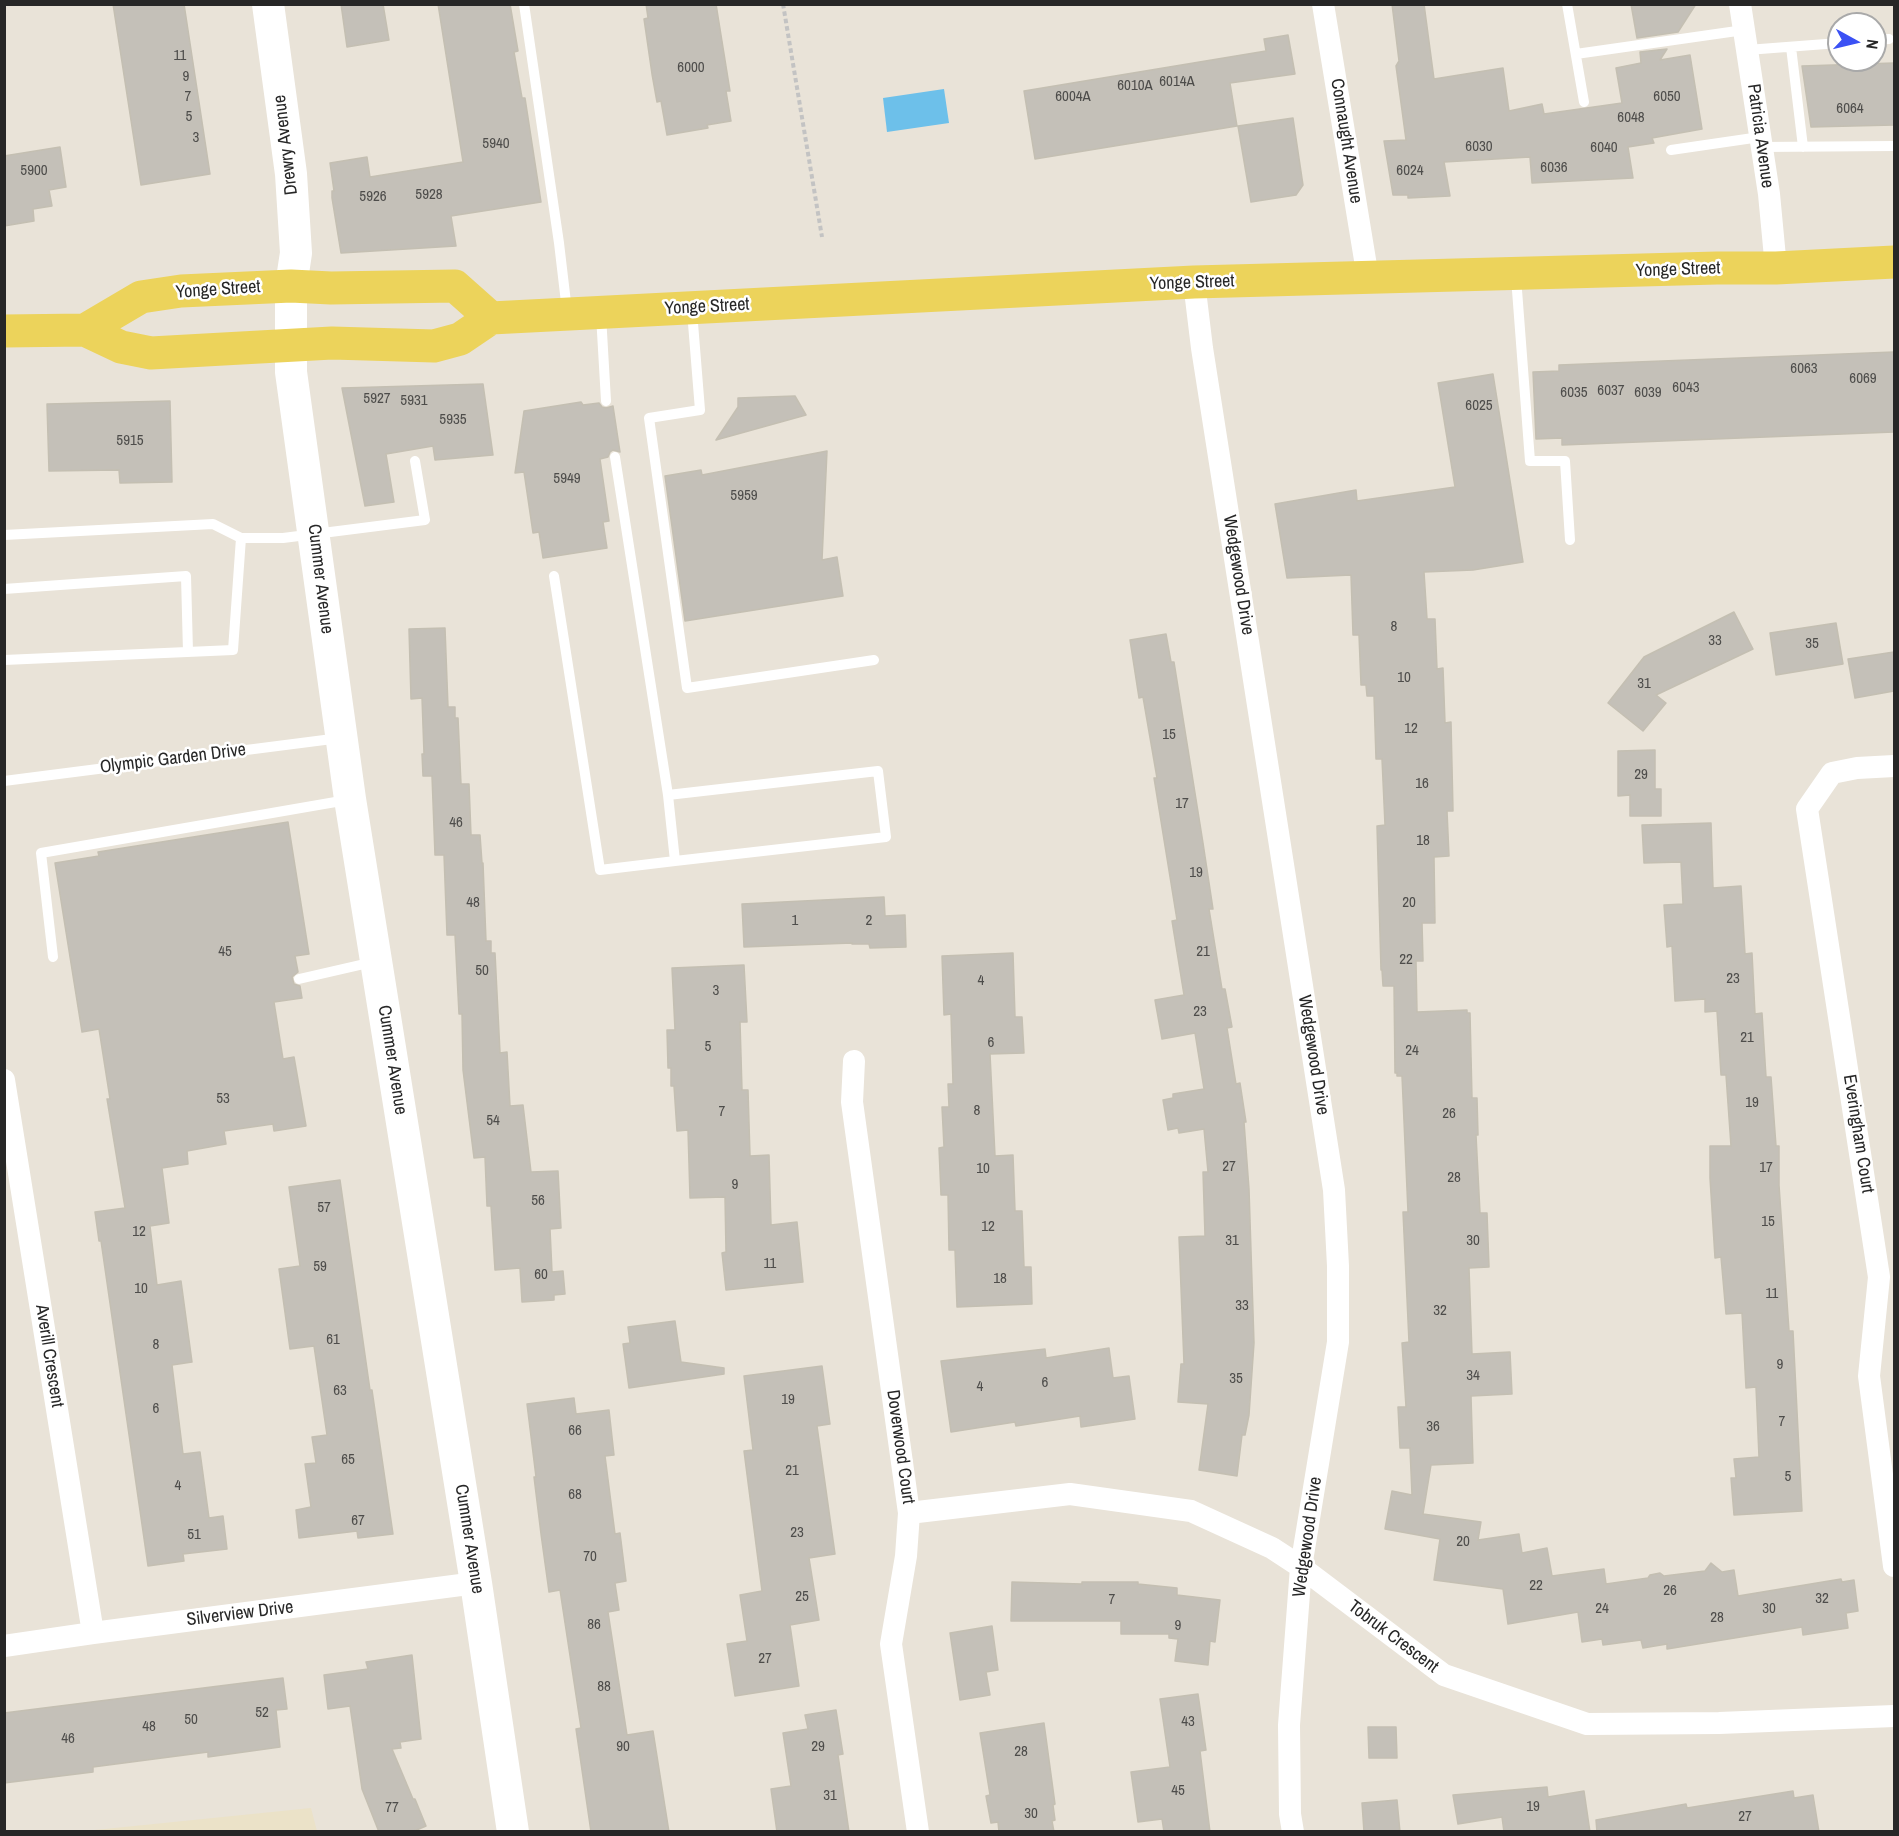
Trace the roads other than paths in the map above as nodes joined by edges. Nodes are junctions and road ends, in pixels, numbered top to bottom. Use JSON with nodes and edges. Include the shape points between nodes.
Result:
{"nodes":[{"id":1,"x":268,"y":4,"type":"edge"},
{"id":2,"x":524,"y":4,"type":"edge"},
{"id":3,"x":1323,"y":4,"type":"edge"},
{"id":4,"x":1567,"y":4,"type":"edge"},
{"id":5,"x":1740,"y":4,"type":"edge"},
{"id":6,"x":1746,"y":40,"type":"junction"},
{"id":7,"x":1827,"y":44,"type":"edge"},
{"id":8,"x":1791,"y":46,"type":"junction"},
{"id":9,"x":1576,"y":54,"type":"junction"},
{"id":10,"x":1584,"y":102,"type":"dead end"},
{"id":11,"x":1761,"y":142,"type":"junction"},
{"id":12,"x":1894,"y":146,"type":"edge"},
{"id":13,"x":1803,"y":147,"type":"junction"},
{"id":14,"x":1671,"y":150,"type":"dead end"},
{"id":15,"x":1894,"y":262,"type":"edge"},
{"id":16,"x":1776,"y":268,"type":"junction"},
{"id":17,"x":1516,"y":274,"type":"junction"},
{"id":18,"x":1368,"y":278,"type":"junction"},
{"id":19,"x":1194,"y":282,"type":"junction"},
{"id":20,"x":291,"y":286,"type":"junction"},
{"id":21,"x":692,"y":308,"type":"junction"},
{"id":22,"x":601,"y":312,"type":"junction"},
{"id":23,"x":567,"y":314,"type":"junction"},
{"id":24,"x":491,"y":318,"type":"junction"},
{"id":25,"x":85,"y":330,"type":"junction"},
{"id":26,"x":4,"y":331,"type":"edge"},
{"id":27,"x":292,"y":345,"type":"junction"},
{"id":28,"x":606,"y":401,"type":"dead end"},
{"id":29,"x":615,"y":456,"type":"dead end"},
{"id":30,"x":415,"y":461,"type":"dead end"},
{"id":31,"x":4,"y":535,"type":"edge"},
{"id":32,"x":314,"y":535,"type":"junction"},
{"id":33,"x":241,"y":538,"type":"junction"},
{"id":34,"x":1570,"y":540,"type":"dead end"},
{"id":35,"x":554,"y":576,"type":"dead end"},
{"id":36,"x":4,"y":590,"type":"edge"},
{"id":37,"x":188,"y":652,"type":"junction"},
{"id":38,"x":4,"y":660,"type":"edge"},
{"id":39,"x":874,"y":660,"type":"dead end"},
{"id":40,"x":341,"y":738,"type":"junction"},
{"id":41,"x":1894,"y":766,"type":"edge"},
{"id":42,"x":4,"y":781,"type":"edge"},
{"id":43,"x":668,"y":795,"type":"junction"},
{"id":44,"x":350,"y":800,"type":"junction"},
{"id":45,"x":675,"y":861,"type":"junction"},
{"id":46,"x":53,"y":957,"type":"dead end"},
{"id":47,"x":376,"y":961,"type":"junction"},
{"id":48,"x":299,"y":979,"type":"dead end"},
{"id":49,"x":854,"y":1061,"type":"dead end"},
{"id":50,"x":4,"y":1080,"type":"edge"},
{"id":51,"x":909,"y":1514,"type":"junction"},
{"id":52,"x":1894,"y":1566,"type":"edge"},
{"id":53,"x":1301,"y":1567,"type":"junction"},
{"id":54,"x":476,"y":1583,"type":"junction"},
{"id":55,"x":93,"y":1633,"type":"junction"},
{"id":56,"x":4,"y":1646,"type":"edge"},
{"id":57,"x":1894,"y":1716,"type":"edge"},
{"id":58,"x":513,"y":1832,"type":"edge"},
{"id":59,"x":918,"y":1832,"type":"edge"},
{"id":60,"x":1293,"y":1832,"type":"edge"}],
"edges":[{"from":1,"to":20,"type":"street","name":"Drewry Avenue","via":[[291,174],[296,253]]},
{"from":2,"to":23,"type":"lane"},
{"from":3,"to":18,"type":"street","name":"Connaught Avenue"},
{"from":4,"to":9,"type":"lane"},
{"from":5,"to":6,"type":"street","name":"Patricia Avenue"},
{"from":6,"to":8,"type":"lane"},
{"from":6,"to":9,"type":"lane"},
{"from":6,"to":11,"type":"street","name":"Patricia Avenue"},
{"from":7,"to":8,"type":"lane"},
{"from":8,"to":13,"type":"lane"},
{"from":9,"to":10,"type":"lane"},
{"from":11,"to":13,"type":"lane"},
{"from":11,"to":14,"type":"lane"},
{"from":11,"to":16,"type":"street","name":"Patricia Avenue"},
{"from":12,"to":13,"type":"lane"},
{"from":15,"to":16,"type":"main road","name":"Yonge Street"},
{"from":16,"to":17,"type":"main road","name":"Yonge Street"},
{"from":17,"to":18,"type":"main road","name":"Yonge Street"},
{"from":17,"to":34,"type":"lane","via":[[1530,461],[1565,461]]},
{"from":18,"to":19,"type":"main road","name":"Yonge Street"},
{"from":19,"to":21,"type":"main road","name":"Yonge Street"},
{"from":19,"to":53,"type":"street","name":"Wedgewood Drive","via":[[1334,1190],[1338,1342]]},
{"from":20,"to":24,"type":"main road","name":"Yonge Street","via":[[455,286]]},
{"from":20,"to":25,"type":"main road","name":"Yonge Street","via":[[181,291],[141,297]]},
{"from":20,"to":27,"type":"street","name":"Cummer Avenue"},
{"from":21,"to":22,"type":"main road","name":"Yonge Street"},
{"from":21,"to":39,"type":"lane","via":[[700,410],[649,418],[687,688]]},
{"from":22,"to":23,"type":"main road","name":"Yonge Street"},
{"from":22,"to":28,"type":"lane"},
{"from":23,"to":24,"type":"main road","name":"Yonge Street"},
{"from":24,"to":27,"type":"main road","name":"Yonge Street","via":[[460,339],[434,346]]},
{"from":25,"to":26,"type":"main road","name":"Yonge Street"},
{"from":25,"to":27,"type":"main road","name":"Yonge Street","via":[[121,347],[151,353]]},
{"from":27,"to":32,"type":"street","name":"Cummer Avenue","via":[[291,372]]},
{"from":29,"to":43,"type":"lane"},
{"from":30,"to":32,"type":"lane","via":[[425,520]]},
{"from":31,"to":33,"type":"lane","via":[[213,524]]},
{"from":32,"to":33,"type":"lane"},
{"from":32,"to":40,"type":"street","name":"Cummer Avenue"},
{"from":33,"to":37,"type":"lane","via":[[233,650]]},
{"from":35,"to":45,"type":"lane","via":[[600,870]]},
{"from":36,"to":37,"type":"lane","via":[[186,576]]},
{"from":37,"to":38,"type":"lane"},
{"from":40,"to":42,"type":"lane","name":"Olympic Garden Drive"},
{"from":40,"to":44,"type":"street","name":"Cummer Avenue"},
{"from":41,"to":52,"type":"street","name":"Everingham Court","via":[[1833,773],[1808,809],[1879,1277],[1869,1376]]},
{"from":43,"to":45,"type":"lane"},
{"from":43,"to":45,"type":"lane","via":[[878,771],[886,837]]},
{"from":44,"to":46,"type":"lane","via":[[42,853]]},
{"from":44,"to":47,"type":"street","name":"Cummer Avenue"},
{"from":47,"to":48,"type":"lane"},
{"from":47,"to":54,"type":"street","name":"Cummer Avenue"},
{"from":49,"to":51,"type":"street","name":"Doverwood Court","via":[[852,1102]]},
{"from":50,"to":55,"type":"street","name":"Averill Crescent"},
{"from":51,"to":53,"type":"street","name":"Tobruk Crescent","via":[[1070,1494],[1191,1511],[1272,1548]]},
{"from":51,"to":59,"type":"street","name":"Doverwood Court","via":[[891,1644]]},
{"from":53,"to":57,"type":"street","name":"Tobruk Crescent","via":[[1444,1675],[1587,1724]]},
{"from":53,"to":60,"type":"street","name":"Wedgewood Drive","via":[[1289,1725]]},
{"from":54,"to":55,"type":"street","name":"Silverview Drive"},
{"from":54,"to":58,"type":"street","name":"Cummer Avenue"},
{"from":55,"to":56,"type":"street","name":"Silverview Drive"}]}
